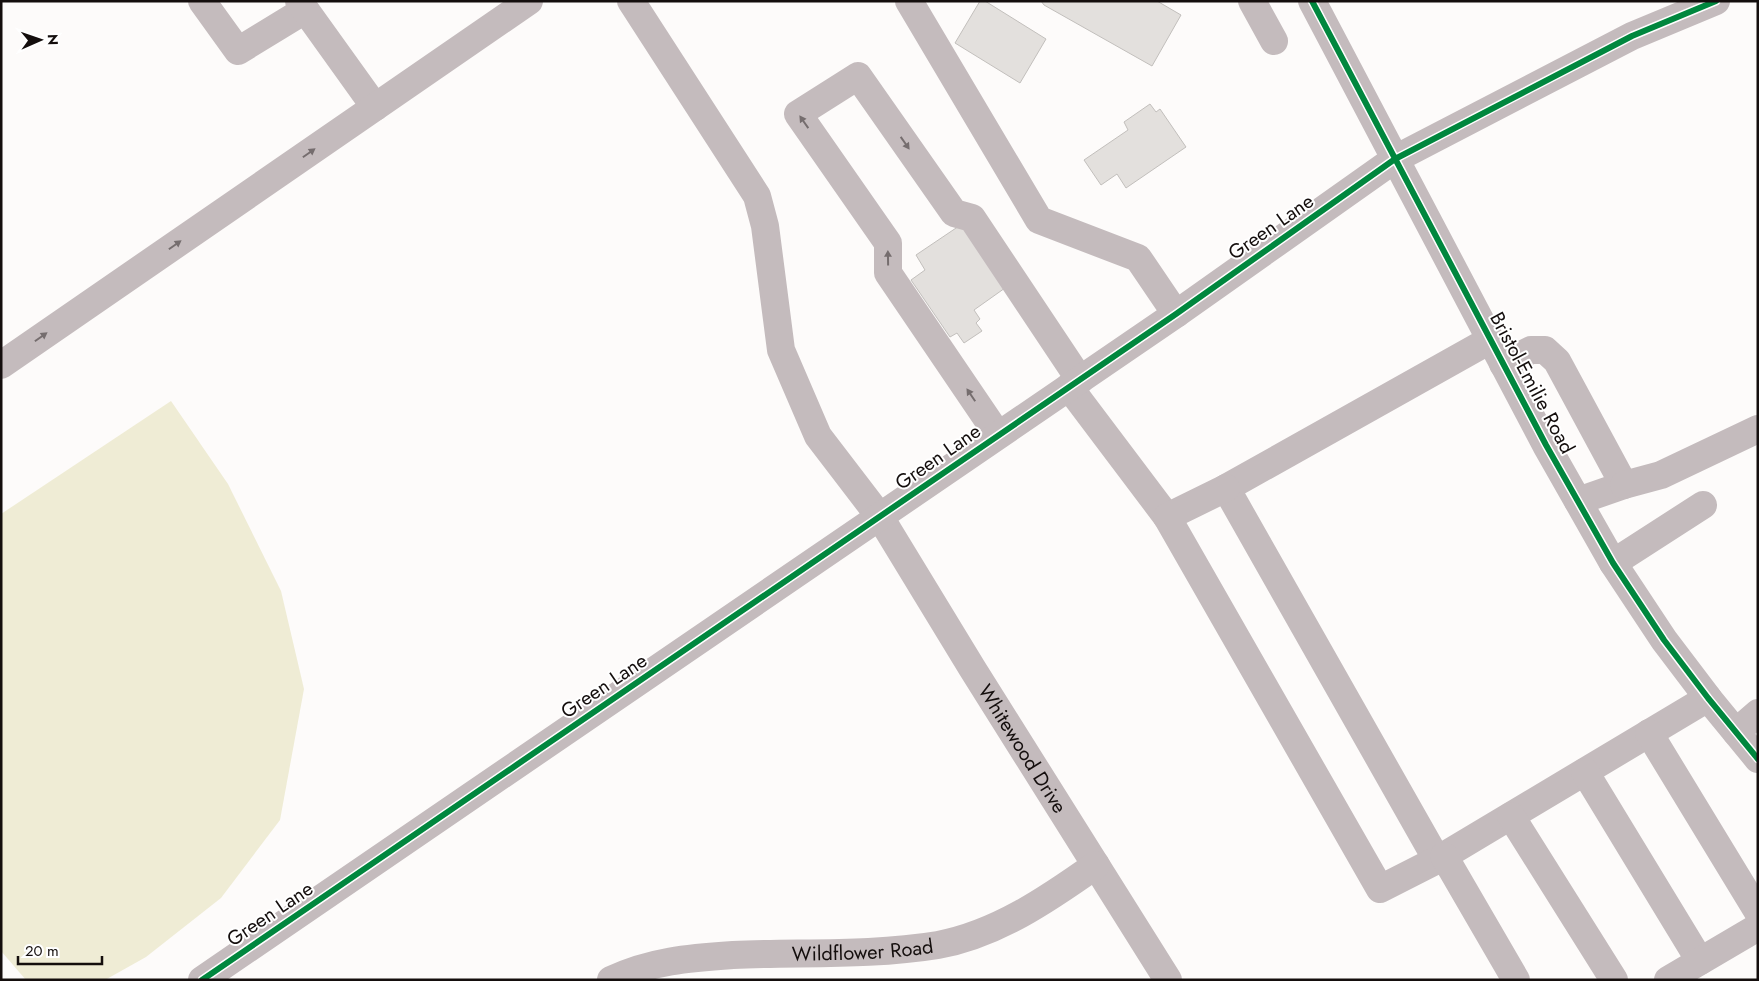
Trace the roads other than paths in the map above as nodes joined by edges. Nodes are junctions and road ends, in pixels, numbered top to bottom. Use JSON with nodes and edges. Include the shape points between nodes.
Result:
{"nodes":[{"id":1,"x":202,"y":1,"type":"edge"},
{"id":2,"x":529,"y":1,"type":"edge"},
{"id":3,"x":631,"y":1,"type":"edge"},
{"id":4,"x":909,"y":1,"type":"edge"},
{"id":5,"x":1252,"y":1,"type":"edge"},
{"id":6,"x":1312,"y":1,"type":"edge"},
{"id":7,"x":1716,"y":1,"type":"edge"},
{"id":8,"x":302,"y":6,"type":"edge"},
{"id":9,"x":1274,"y":41,"type":"dead end"},
{"id":10,"x":375,"y":107,"type":"junction"},
{"id":11,"x":1394,"y":159,"type":"junction"},
{"id":12,"x":1176,"y":314,"type":"junction"},
{"id":13,"x":1497,"y":352,"type":"junction"},
{"id":14,"x":1,"y":365,"type":"edge"},
{"id":15,"x":1074,"y":383,"type":"junction"},
{"id":16,"x":1758,"y":429,"type":"edge"},
{"id":17,"x":998,"y":436,"type":"junction"},
{"id":18,"x":1624,"y":485,"type":"junction"},
{"id":19,"x":1226,"y":488,"type":"junction"},
{"id":20,"x":1578,"y":502,"type":"junction"},
{"id":21,"x":1703,"y":505,"type":"dead end"},
{"id":22,"x":880,"y":517,"type":"junction"},
{"id":23,"x":1168,"y":517,"type":"junction"},
{"id":24,"x":1613,"y":563,"type":"junction"},
{"id":25,"x":1708,"y":698,"type":"junction"},
{"id":26,"x":1758,"y":714,"type":"edge"},
{"id":27,"x":1736,"y":732,"type":"junction"},
{"id":28,"x":1650,"y":733,"type":"junction"},
{"id":29,"x":1758,"y":759,"type":"edge"},
{"id":30,"x":1585,"y":772,"type":"junction"},
{"id":31,"x":1511,"y":816,"type":"junction"},
{"id":32,"x":1440,"y":858,"type":"junction"},
{"id":33,"x":1096,"y":865,"type":"junction"},
{"id":34,"x":1758,"y":912,"type":"edge"},
{"id":35,"x":1758,"y":927,"type":"edge"},
{"id":36,"x":1700,"y":961,"type":"junction"},
{"id":37,"x":202,"y":980,"type":"edge"},
{"id":38,"x":611,"y":980,"type":"edge"},
{"id":39,"x":1168,"y":980,"type":"edge"},
{"id":40,"x":1516,"y":980,"type":"edge"},
{"id":41,"x":1614,"y":980,"type":"edge"},
{"id":42,"x":1668,"y":980,"type":"edge"}],
"edges":[{"from":1,"to":8,"type":"street","via":[[238,51]]},
{"from":2,"to":10,"type":"street"},
{"from":3,"to":22,"type":"street","name":"Whitewood Drive","via":[[757,196],[765,226],[781,350],[818,436]]},
{"from":4,"to":12,"type":"street","via":[[1039,220],[1138,258]]},
{"from":5,"to":9,"type":"street"},
{"from":6,"to":11,"type":"street","name":"Bristol-Emilie Road"},
{"from":7,"to":11,"type":"street","name":"Green Lane","via":[[1632,36]]},
{"from":8,"to":10,"type":"street"},
{"from":14,"to":10,"type":"street","one_way":true},
{"from":11,"to":12,"type":"street","name":"Green Lane"},
{"from":11,"to":13,"type":"street","name":"Bristol-Emilie Road"},
{"from":12,"to":15,"type":"street","name":"Green Lane"},
{"from":13,"to":18,"type":"street","via":[[1545,350],[1557,361]]},
{"from":13,"to":19,"type":"street"},
{"from":13,"to":20,"type":"street","name":"Bristol-Emilie Road"},
{"from":15,"to":17,"type":"street","name":"Green Lane"},
{"from":17,"to":15,"type":"street","one_way":true,"via":[[888,273],[888,243],[798,114],[858,76],[954,213],[972,218]]},
{"from":15,"to":23,"type":"street"},
{"from":16,"to":18,"type":"street","via":[[1661,475]]},
{"from":17,"to":22,"type":"street","name":"Green Lane"},
{"from":18,"to":20,"type":"street"},
{"from":19,"to":23,"type":"street"},
{"from":19,"to":32,"type":"street"},
{"from":20,"to":24,"type":"street","name":"Bristol-Emilie Road"},
{"from":21,"to":24,"type":"street"},
{"from":22,"to":33,"type":"street","name":"Whitewood Drive"},
{"from":22,"to":37,"type":"street","name":"Green Lane"},
{"from":23,"to":32,"type":"street","via":[[1380,889]]},
{"from":24,"to":25,"type":"street","name":"Bristol-Emilie Road","via":[[1664,640]]},
{"from":25,"to":27,"type":"street","name":"Bristol-Emilie Road"},
{"from":25,"to":28,"type":"street"},
{"from":26,"to":27,"type":"street"},
{"from":27,"to":29,"type":"street","name":"Bristol-Emilie Road"},
{"from":28,"to":30,"type":"street"},
{"from":28,"to":34,"type":"street"},
{"from":30,"to":31,"type":"street"},
{"from":30,"to":36,"type":"street"},
{"from":31,"to":32,"type":"street"},
{"from":31,"to":41,"type":"street"},
{"from":32,"to":40,"type":"street"},
{"from":33,"to":38,"type":"street","name":"Wildflower Road","via":[[1015,917],[982,932],[939,944],[891,951],[688,958],[654,963]]},
{"from":33,"to":39,"type":"street","name":"Whitewood Drive"},
{"from":35,"to":36,"type":"street"},
{"from":36,"to":42,"type":"street"}]}
